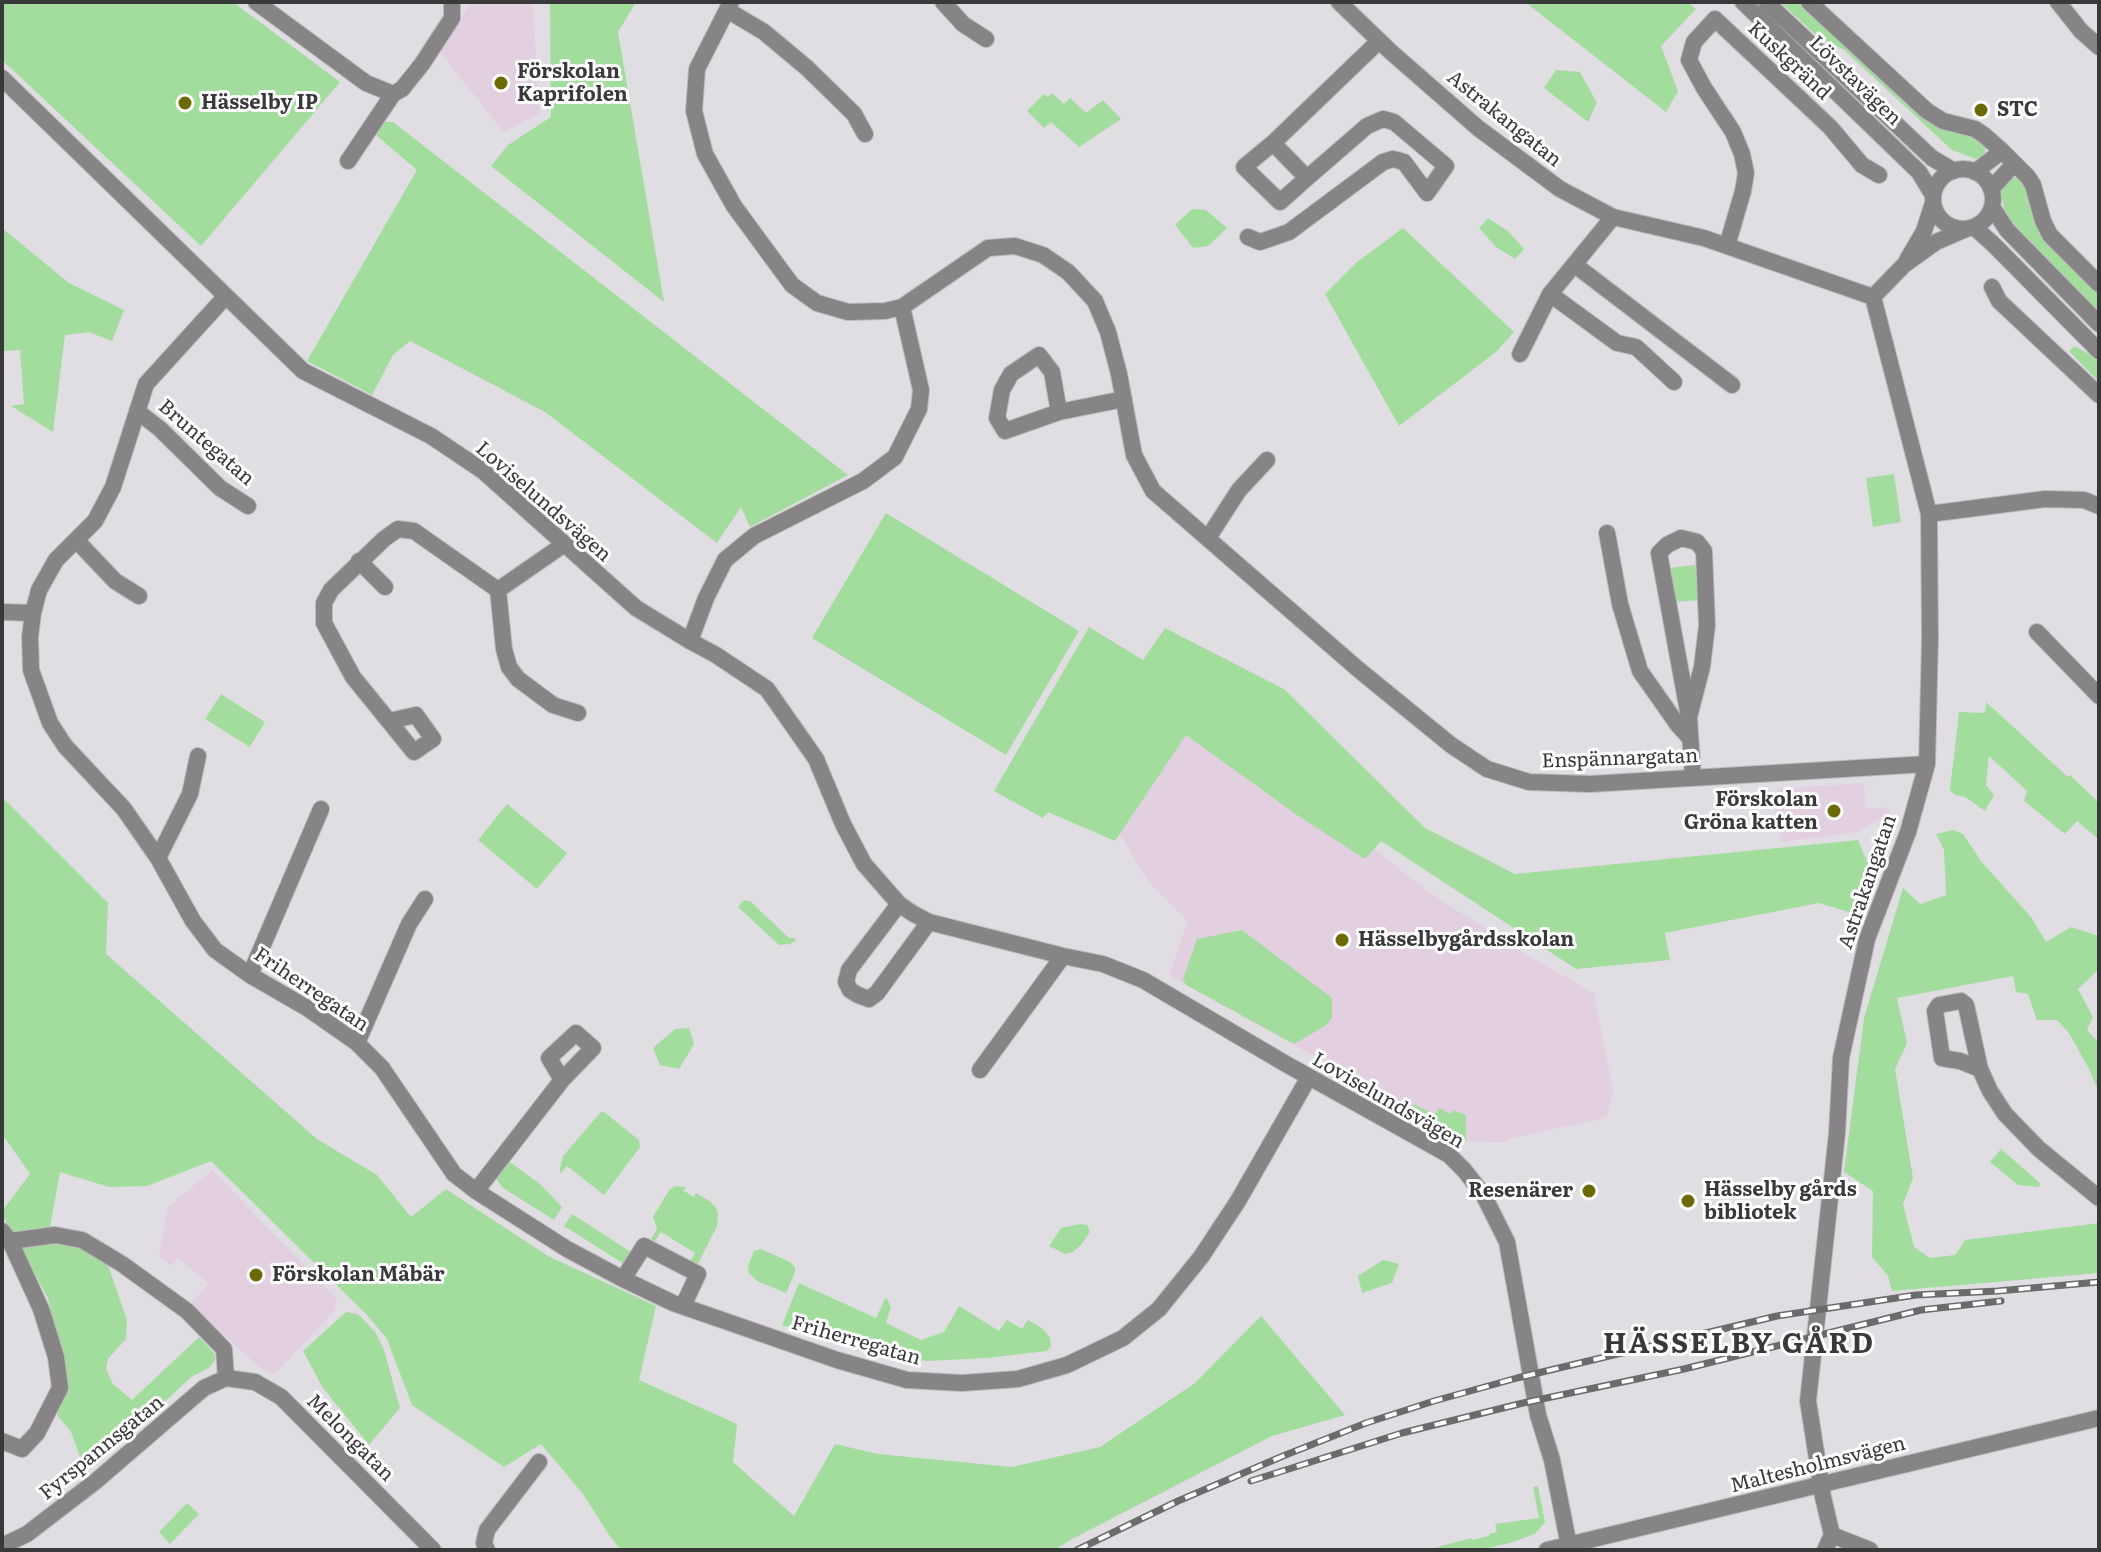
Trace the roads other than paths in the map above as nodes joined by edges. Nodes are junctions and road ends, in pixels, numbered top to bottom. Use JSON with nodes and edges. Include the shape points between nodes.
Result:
{"nodes":[{"id":1,"x":256,"y":2,"type":"edge"},
{"id":2,"x":452,"y":2,"type":"edge"},
{"id":3,"x":943,"y":2,"type":"edge"},
{"id":4,"x":1339,"y":2,"type":"edge"},
{"id":5,"x":1743,"y":2,"type":"edge"},
{"id":6,"x":1766,"y":2,"type":"edge"},
{"id":7,"x":1809,"y":2,"type":"edge"},
{"id":8,"x":2058,"y":2,"type":"edge"},
{"id":9,"x":729,"y":6,"type":"edge"},
{"id":10,"x":986,"y":39,"type":"dead end"},
{"id":11,"x":1379,"y":41,"type":"junction"},
{"id":12,"x":2099,"y":47,"type":"edge"},
{"id":13,"x":2,"y":78,"type":"edge"},
{"id":14,"x":393,"y":94,"type":"junction"},
{"id":15,"x":865,"y":134,"type":"dead end"},
{"id":16,"x":1273,"y":143,"type":"junction"},
{"id":17,"x":2002,"y":151,"type":"junction"},
{"id":18,"x":348,"y":161,"type":"dead end"},
{"id":19,"x":2014,"y":164,"type":"junction"},
{"id":20,"x":1954,"y":171,"type":"junction"},
{"id":21,"x":1975,"y":172,"type":"junction"},
{"id":22,"x":1879,"y":175,"type":"dead end"},
{"id":23,"x":1307,"y":178,"type":"junction"},
{"id":24,"x":1991,"y":189,"type":"junction"},
{"id":25,"x":1933,"y":199,"type":"junction"},
{"id":26,"x":1992,"y":207,"type":"junction"},
{"id":27,"x":1613,"y":217,"type":"junction"},
{"id":28,"x":1969,"y":228,"type":"junction"},
{"id":29,"x":1248,"y":237,"type":"dead end"},
{"id":30,"x":1727,"y":246,"type":"junction"},
{"id":31,"x":1575,"y":265,"type":"junction"},
{"id":32,"x":1904,"y":265,"type":"junction"},
{"id":33,"x":2099,"y":284,"type":"edge"},
{"id":34,"x":1992,"y":287,"type":"dead end"},
{"id":35,"x":1550,"y":294,"type":"junction"},
{"id":36,"x":226,"y":296,"type":"junction"},
{"id":37,"x":1873,"y":297,"type":"junction"},
{"id":38,"x":902,"y":307,"type":"junction"},
{"id":39,"x":1646,"y":320,"type":"junction"},
{"id":40,"x":2099,"y":324,"type":"edge"},
{"id":41,"x":1636,"y":347,"type":"junction"},
{"id":42,"x":2099,"y":351,"type":"edge"},
{"id":43,"x":1520,"y":354,"type":"dead end"},
{"id":44,"x":1674,"y":382,"type":"dead end"},
{"id":45,"x":1732,"y":385,"type":"dead end"},
{"id":46,"x":2099,"y":395,"type":"edge"},
{"id":47,"x":1124,"y":399,"type":"junction"},
{"id":48,"x":137,"y":411,"type":"junction"},
{"id":49,"x":1059,"y":412,"type":"junction"},
{"id":50,"x":1267,"y":460,"type":"dead end"},
{"id":51,"x":248,"y":506,"type":"dead end"},
{"id":52,"x":2099,"y":506,"type":"edge"},
{"id":53,"x":1929,"y":514,"type":"junction"},
{"id":54,"x":1607,"y":533,"type":"dead end"},
{"id":55,"x":1208,"y":538,"type":"junction"},
{"id":56,"x":77,"y":541,"type":"junction"},
{"id":57,"x":563,"y":545,"type":"junction"},
{"id":58,"x":359,"y":561,"type":"junction"},
{"id":59,"x":385,"y":587,"type":"dead end"},
{"id":60,"x":498,"y":590,"type":"junction"},
{"id":61,"x":139,"y":596,"type":"dead end"},
{"id":62,"x":2,"y":612,"type":"edge"},
{"id":63,"x":33,"y":613,"type":"junction"},
{"id":64,"x":2037,"y":632,"type":"dead end"},
{"id":65,"x":690,"y":641,"type":"junction"},
{"id":66,"x":2099,"y":696,"type":"edge"},
{"id":67,"x":578,"y":713,"type":"dead end"},
{"id":68,"x":1689,"y":717,"type":"junction"},
{"id":69,"x":389,"y":721,"type":"dead end"},
{"id":70,"x":1689,"y":737,"type":"junction"},
{"id":71,"x":198,"y":756,"type":"dead end"},
{"id":72,"x":1927,"y":764,"type":"junction"},
{"id":73,"x":1693,"y":778,"type":"junction"},
{"id":74,"x":321,"y":809,"type":"dead end"},
{"id":75,"x":158,"y":858,"type":"junction"},
{"id":76,"x":425,"y":899,"type":"dead end"},
{"id":77,"x":899,"y":904,"type":"junction"},
{"id":78,"x":937,"y":924,"type":"junction"},
{"id":79,"x":1063,"y":956,"type":"junction"},
{"id":80,"x":250,"y":975,"type":"junction"},
{"id":81,"x":357,"y":1043,"type":"junction"},
{"id":82,"x":1980,"y":1069,"type":"dead end"},
{"id":83,"x":980,"y":1070,"type":"dead end"},
{"id":84,"x":1309,"y":1077,"type":"junction"},
{"id":85,"x":562,"y":1080,"type":"dead end"},
{"id":86,"x":476,"y":1191,"type":"junction"},
{"id":87,"x":2099,"y":1198,"type":"edge"},
{"id":88,"x":6,"y":1236,"type":"edge"},
{"id":89,"x":623,"y":1279,"type":"junction"},
{"id":90,"x":683,"y":1306,"type":"junction"},
{"id":91,"x":226,"y":1378,"type":"junction"},
{"id":92,"x":2099,"y":1418,"type":"edge"},
{"id":93,"x":2,"y":1441,"type":"edge"},
{"id":94,"x":539,"y":1462,"type":"dead end"},
{"id":95,"x":1821,"y":1485,"type":"junction"},
{"id":96,"x":1828,"y":1542,"type":"edge"},
{"id":97,"x":2,"y":1546,"type":"edge"},
{"id":98,"x":1569,"y":1546,"type":"junction"},
{"id":99,"x":433,"y":1550,"type":"edge"},
{"id":100,"x":487,"y":1550,"type":"edge"},
{"id":101,"x":1547,"y":1550,"type":"edge"},
{"id":102,"x":1870,"y":1550,"type":"edge"}],
"edges":[{"from":1,"to":14,"type":"street","via":[[366,83]]},
{"from":2,"to":14,"type":"street","via":[[452,18],[422,64]]},
{"from":3,"to":10,"type":"street"},
{"from":4,"to":11,"type":"street","name":"Astrakangatan"},
{"from":5,"to":25,"type":"street","name":"Lövstavägen","via":[[1919,172]]},
{"from":6,"to":20,"type":"street","name":"Lövstavägen","via":[[1932,158]]},
{"from":7,"to":17,"type":"street","via":[[1927,111],[1975,129]]},
{"from":8,"to":12,"type":"street"},
{"from":9,"to":15,"type":"street","via":[[807,68],[854,114]]},
{"from":9,"to":38,"type":"street","via":[[697,69],[694,111],[705,154],[734,206],[792,285],[817,303],[848,312]]},
{"from":11,"to":16,"type":"street"},
{"from":11,"to":27,"type":"street","name":"Astrakangatan","via":[[1496,142],[1560,189]]},
{"from":13,"to":36,"type":"street","name":"Loviselundsvägen"},
{"from":14,"to":18,"type":"street"},
{"from":16,"to":23,"type":"street"},
{"from":16,"to":23,"type":"street","via":[[1244,167],[1280,202]]},
{"from":17,"to":19,"type":"street"},
{"from":17,"to":21,"type":"street"},
{"from":19,"to":24,"type":"street"},
{"from":19,"to":33,"type":"street","via":[[2033,185],[2050,235]]},
{"from":20,"to":21,"type":"street"},
{"from":20,"to":25,"type":"street","via":[[1936,185]]},
{"from":21,"to":24,"type":"street"},
{"from":22,"to":30,"type":"street","name":"Kuskgränd","via":[[1862,165],[1830,127],[1715,19],[1694,42],[1689,60],[1733,132],[1746,173]]},
{"from":23,"to":29,"type":"street","via":[[1367,126],[1383,119],[1394,122],[1446,166],[1427,193],[1404,162],[1383,162],[1289,232],[1260,242]]},
{"from":24,"to":26,"type":"street"},
{"from":25,"to":28,"type":"street","name":"Lövstavägen","via":[[1945,224]]},
{"from":25,"to":32,"type":"street","via":[[1924,231]]},
{"from":26,"to":28,"type":"street"},
{"from":26,"to":40,"type":"street","via":[[2007,230]]},
{"from":27,"to":30,"type":"street","name":"Astrakangatan"},
{"from":27,"to":31,"type":"street"},
{"from":28,"to":32,"type":"street","via":[[1936,242]]},
{"from":28,"to":42,"type":"street","name":"Lövstavägen","via":[[1993,244]]},
{"from":30,"to":37,"type":"street","name":"Astrakangatan"},
{"from":31,"to":35,"type":"street"},
{"from":31,"to":39,"type":"street"},
{"from":32,"to":37,"type":"street"},
{"from":34,"to":46,"type":"street","via":[[1999,301]]},
{"from":35,"to":41,"type":"street","via":[[1617,343]]},
{"from":35,"to":43,"type":"street"},
{"from":36,"to":48,"type":"street","name":"Friherregatan","via":[[146,384]]},
{"from":36,"to":57,"type":"street","name":"Loviselundsvägen","via":[[303,371],[431,436],[483,471]]},
{"from":37,"to":53,"type":"street","name":"Astrakangatan"},
{"from":38,"to":47,"type":"street","name":"Enspännargatan","via":[[988,248],[1015,246],[1043,255],[1095,301]]},
{"from":38,"to":65,"type":"street","via":[[921,390],[919,409],[895,457],[863,481],[754,536],[725,560]]},
{"from":39,"to":41,"type":"street"},
{"from":39,"to":45,"type":"street"},
{"from":41,"to":44,"type":"street"},
{"from":47,"to":49,"type":"street"},
{"from":47,"to":55,"type":"street","name":"Enspännargatan","via":[[1134,455],[1153,491]]},
{"from":48,"to":51,"type":"street","name":"Bruntegatan","via":[[220,488]]},
{"from":48,"to":56,"type":"street","name":"Friherregatan","via":[[113,487]]},
{"from":49,"to":49,"type":"street","via":[[1052,372],[1039,355],[1011,374],[997,418],[1005,431]]},
{"from":50,"to":55,"type":"street","via":[[1239,490]]},
{"from":52,"to":53,"type":"street","via":[[2084,500],[2045,499]]},
{"from":53,"to":72,"type":"street","name":"Astrakangatan"},
{"from":54,"to":70,"type":"street","via":[[1640,671]]},
{"from":55,"to":73,"type":"street","name":"Enspännargatan","via":[[1359,670],[1487,769],[1529,782]]},
{"from":56,"to":61,"type":"street","via":[[115,581]]},
{"from":56,"to":63,"type":"street","name":"Friherregatan","via":[[56,560]]},
{"from":57,"to":60,"type":"street"},
{"from":57,"to":65,"type":"street","name":"Loviselundsvägen","via":[[636,608]]},
{"from":58,"to":59,"type":"street"},
{"from":58,"to":60,"type":"street","via":[[398,529],[414,531]]},
{"from":58,"to":69,"type":"street","via":[[331,590],[324,603],[324,623],[353,677]]},
{"from":60,"to":67,"type":"street","via":[[509,667],[553,705]]},
{"from":62,"to":63,"type":"street"},
{"from":63,"to":75,"type":"street","name":"Friherregatan","via":[[31,670],[50,723],[124,809]]},
{"from":64,"to":66,"type":"street"},
{"from":65,"to":77,"type":"street","name":"Loviselundsvägen","via":[[767,689],[816,759],[864,864]]},
{"from":68,"to":68,"type":"street","via":[[1707,625],[1704,551],[1697,542],[1681,538],[1659,553]]},
{"from":68,"to":70,"type":"street"},
{"from":70,"to":73,"type":"street"},
{"from":71,"to":75,"type":"street","via":[[190,794]]},
{"from":72,"to":73,"type":"street","name":"Enspännargatan"},
{"from":72,"to":95,"type":"street","name":"Astrakangatan","via":[[1908,832],[1867,939],[1841,1058],[1808,1401]]},
{"from":74,"to":80,"type":"street"},
{"from":75,"to":80,"type":"street","name":"Friherregatan","via":[[204,937]]},
{"from":76,"to":81,"type":"street"},
{"from":77,"to":78,"type":"street","name":"Loviselundsvägen"},
{"from":77,"to":78,"type":"street","via":[[849,970],[846,982],[858,995],[869,999],[877,993]]},
{"from":78,"to":79,"type":"street","name":"Loviselundsvägen"},
{"from":79,"to":83,"type":"street"},
{"from":79,"to":84,"type":"street","name":"Loviselundsvägen","via":[[1143,980]]},
{"from":80,"to":81,"type":"street","name":"Friherregatan"},
{"from":81,"to":86,"type":"street","name":"Friherregatan","via":[[382,1068],[454,1174]]},
{"from":82,"to":87,"type":"street","via":[[2005,1114]]},
{"from":84,"to":90,"type":"street","name":"Friherregatan","via":[[1238,1201],[1159,1309],[1123,1338],[1067,1365],[1018,1379],[907,1380]]},
{"from":84,"to":98,"type":"street","name":"Loviselundsvägen","via":[[1449,1155],[1483,1194],[1507,1242],[1538,1415]]},
{"from":85,"to":86,"type":"street"},
{"from":86,"to":89,"type":"street","name":"Friherregatan"},
{"from":88,"to":91,"type":"street","via":[[82,1240],[122,1264],[187,1311],[224,1349]]},
{"from":88,"to":93,"type":"street","via":[[41,1309],[60,1388],[37,1433],[22,1449]]},
{"from":89,"to":90,"type":"street","name":"Friherregatan"},
{"from":89,"to":90,"type":"street","via":[[644,1246],[698,1274]]},
{"from":91,"to":97,"type":"street","name":"Fyrspannsgatan","via":[[204,1388],[39,1525]]},
{"from":91,"to":99,"type":"street","name":"Melongatan","via":[[255,1382],[281,1397]]},
{"from":92,"to":95,"type":"street","name":"Maltesholmsvägen"},
{"from":94,"to":100,"type":"street","via":[[487,1530]]},
{"from":95,"to":96,"type":"street","name":"Astrakangatan"},
{"from":95,"to":98,"type":"street","name":"Maltesholmsvägen"},
{"from":96,"to":102,"type":"street"},
{"from":98,"to":101,"type":"street","name":"Maltesholmsvägen"}]}
